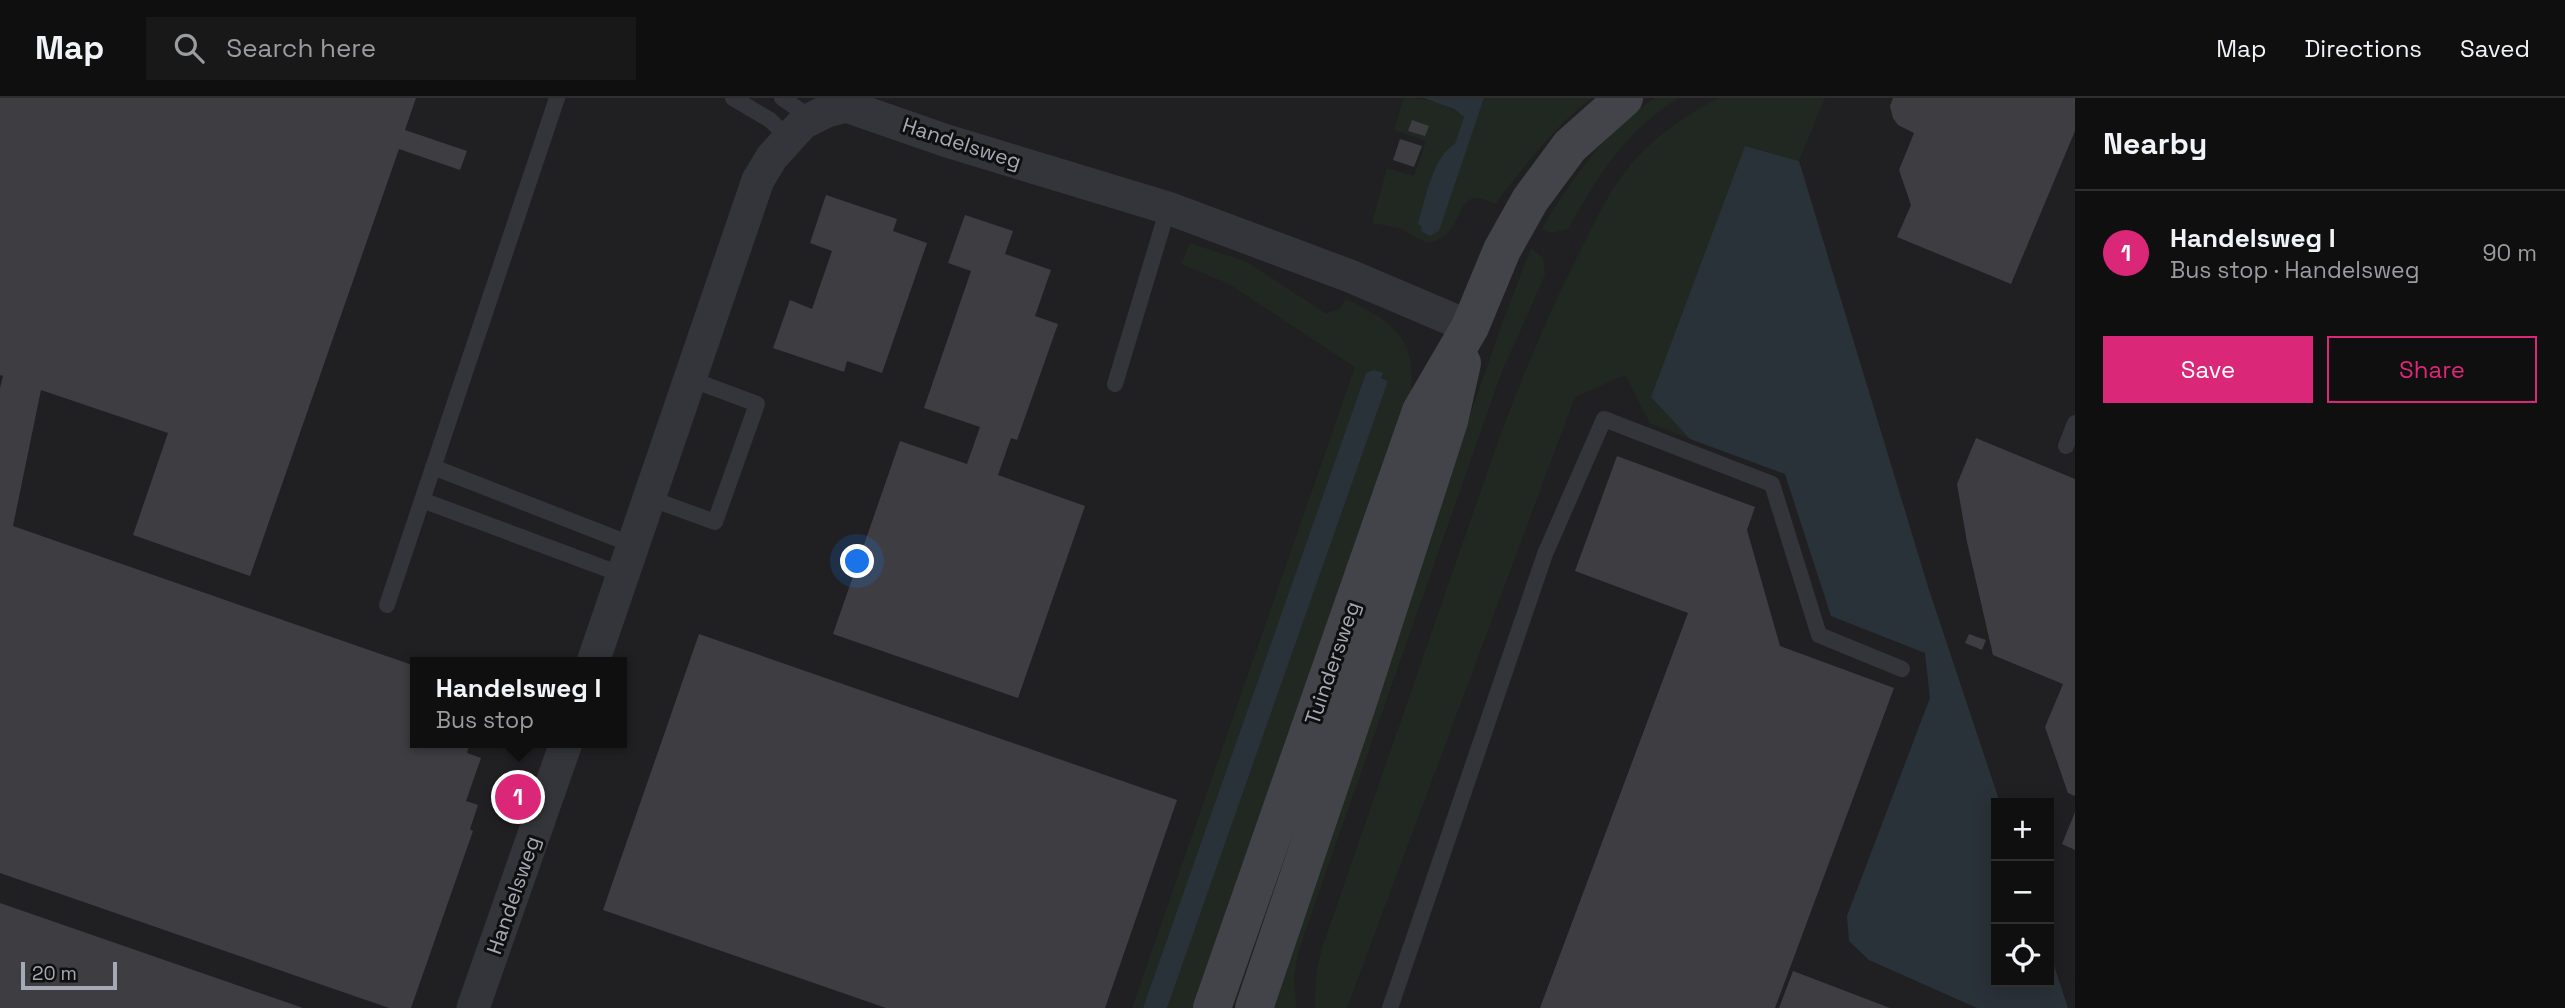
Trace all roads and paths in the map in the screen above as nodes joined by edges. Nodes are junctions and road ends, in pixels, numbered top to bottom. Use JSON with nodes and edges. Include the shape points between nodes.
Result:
{"nodes":[{"id":1,"x":557,"y":98,"type":"edge"},
{"id":2,"x":733,"y":98,"type":"edge"},
{"id":3,"x":782,"y":98,"type":"edge"},
{"id":4,"x":1624,"y":98,"type":"edge"},
{"id":5,"x":800,"y":128,"type":"junction"},
{"id":6,"x":1168,"y":208,"type":"junction"},
{"id":7,"x":1470,"y":327,"type":"junction"},
{"id":8,"x":690,"y":379,"type":"junction"},
{"id":9,"x":1115,"y":384,"type":"dead end"},
{"id":10,"x":2075,"y":423,"type":"edge"},
{"id":11,"x":2066,"y":446,"type":"dead end"},
{"id":12,"x":433,"y":467,"type":"junction"},
{"id":13,"x":649,"y":498,"type":"junction"},
{"id":14,"x":422,"y":500,"type":"junction"},
{"id":15,"x":628,"y":560,"type":"junction"},
{"id":16,"x":387,"y":606,"type":"dead end"},
{"id":17,"x":595,"y":657,"type":"edge"},
{"id":18,"x":1902,"y":669,"type":"dead end"},
{"id":19,"x":564,"y":748,"type":"edge"},
{"id":20,"x":473,"y":1008,"type":"edge"},
{"id":21,"x":1212,"y":1008,"type":"edge"},
{"id":22,"x":1254,"y":1008,"type":"edge"},
{"id":23,"x":1390,"y":1008,"type":"edge"}],
"edges":[{"from":1,"to":12,"type":"lane"},
{"from":2,"to":5,"type":"lane","via":[[770,120]]},
{"from":3,"to":5,"type":"lane"},
{"from":4,"to":7,"type":"main road","name":"Tuindersweg","via":[[1570,146],[1530,200],[1502,250]]},
{"from":5,"to":6,"type":"street","name":"Handelsweg","via":[[846,106]]},
{"from":5,"to":8,"type":"street","via":[[772,157],[758,180]]},
{"from":6,"to":7,"type":"street","name":"Handelsweg"},
{"from":6,"to":9,"type":"lane"},
{"from":7,"to":21,"type":"main road","name":"Tuindersweg","via":[[1422,411]]},
{"from":7,"to":22,"type":"main road","name":"Tuindersweg","via":[[1449,421]]},
{"from":8,"to":13,"type":"street"},
{"from":8,"to":13,"type":"lane","via":[[757,404],[715,522]]},
{"from":10,"to":11,"type":"lane"},
{"from":12,"to":14,"type":"lane"},
{"from":12,"to":15,"type":"lane"},
{"from":13,"to":15,"type":"street"},
{"from":14,"to":15,"type":"lane"},
{"from":14,"to":16,"type":"lane"},
{"from":15,"to":17,"type":"street"},
{"from":18,"to":23,"type":"lane","via":[[1819,635],[1772,484],[1604,419],[1545,554]]},
{"from":19,"to":20,"type":"street","name":"Handelsweg"}]}
